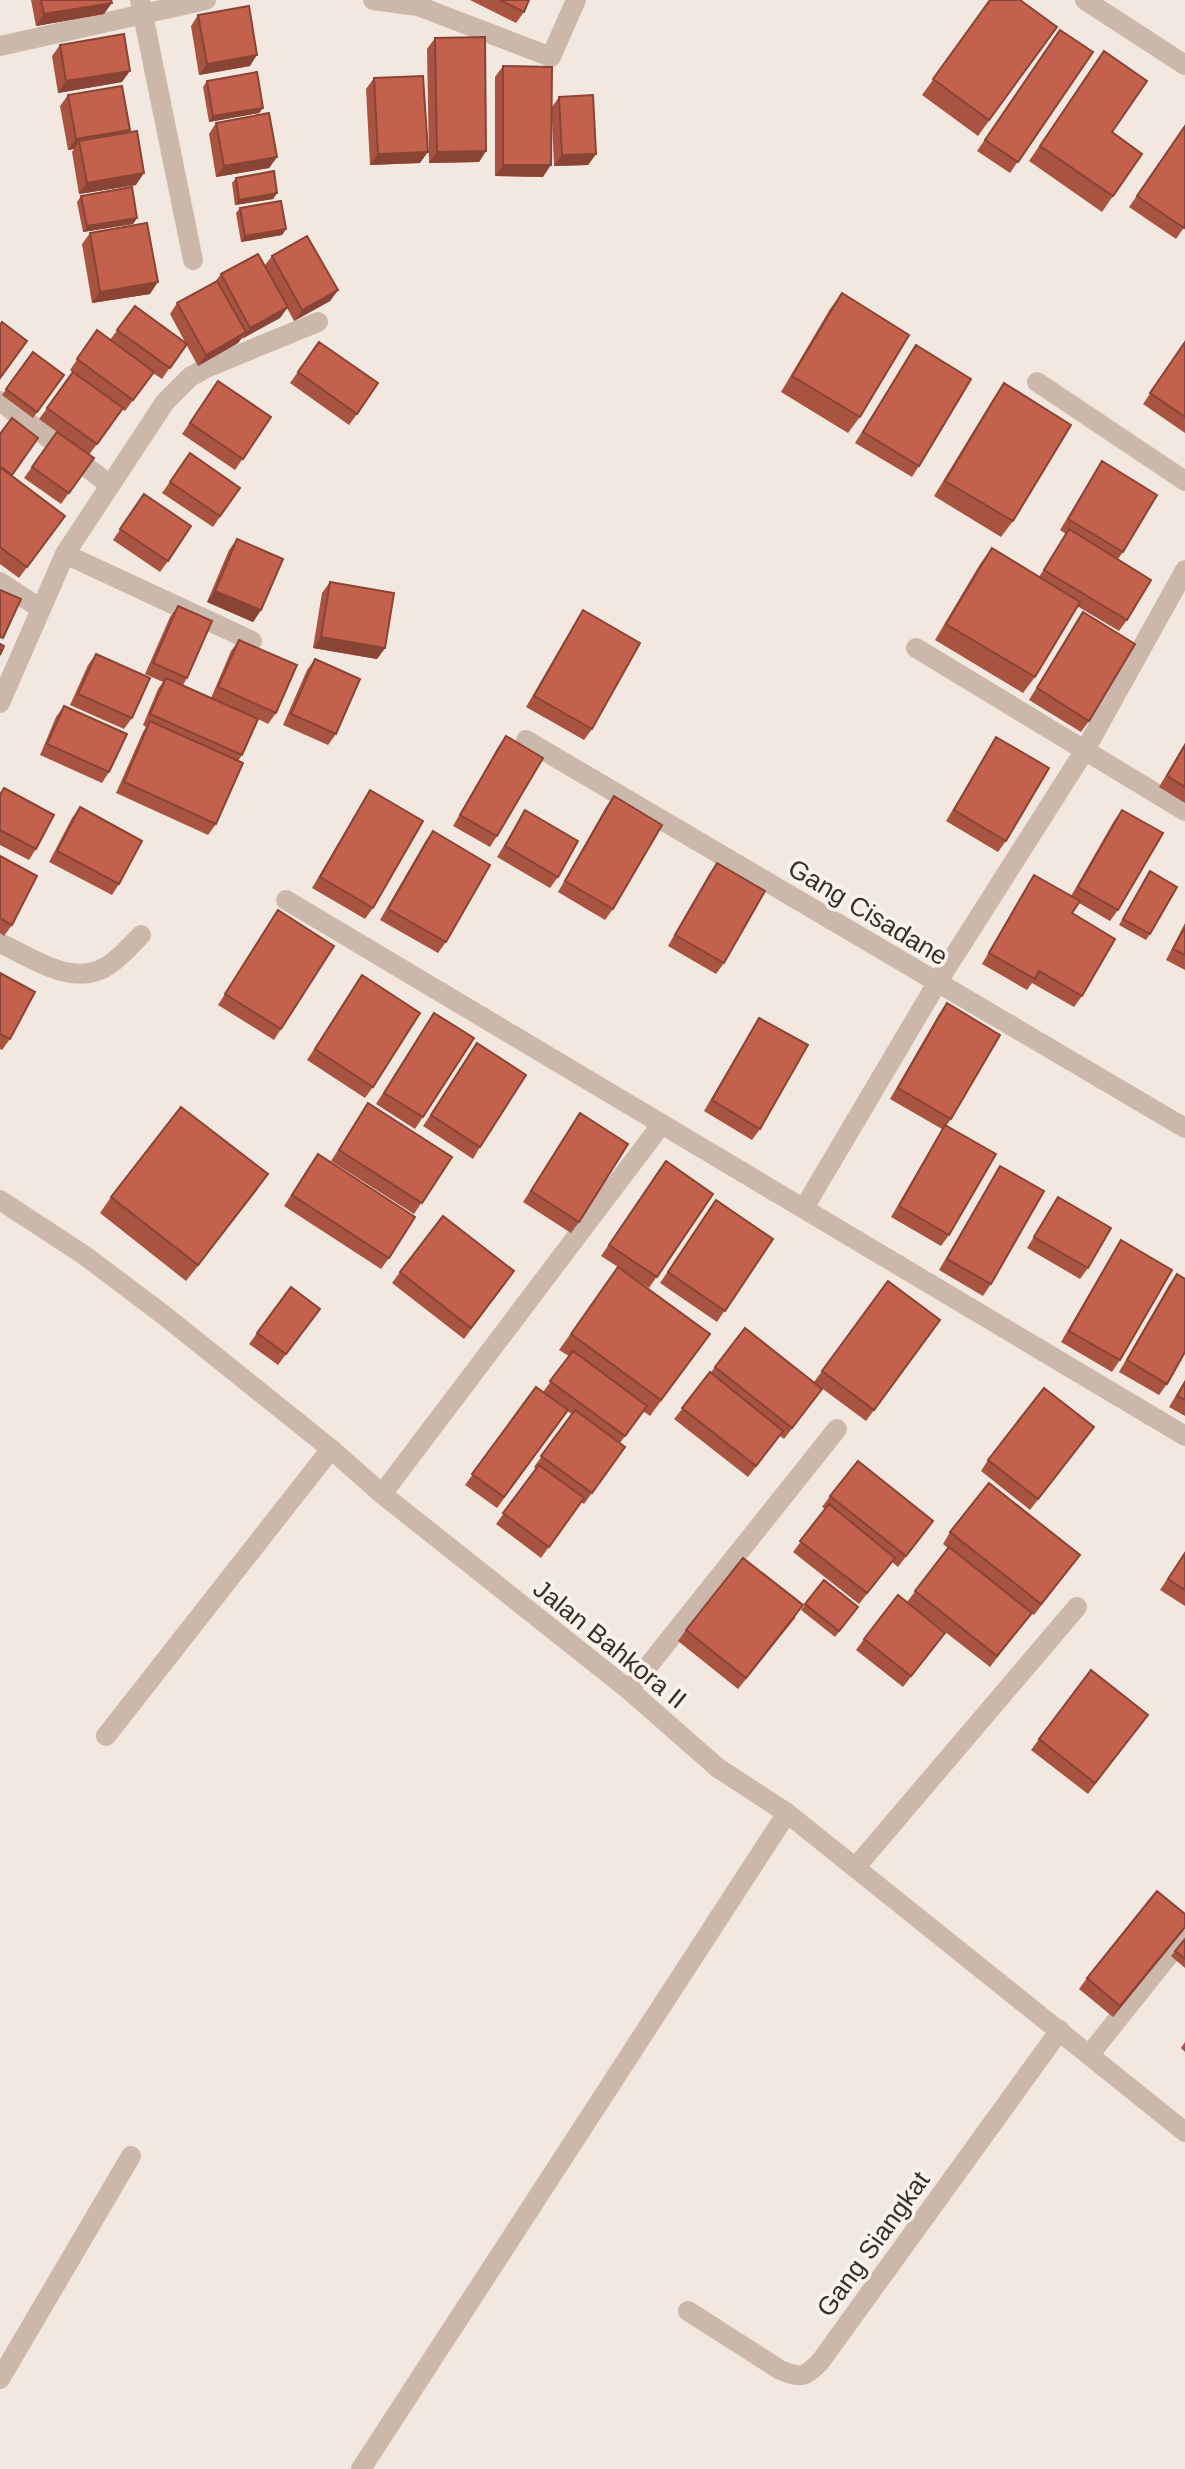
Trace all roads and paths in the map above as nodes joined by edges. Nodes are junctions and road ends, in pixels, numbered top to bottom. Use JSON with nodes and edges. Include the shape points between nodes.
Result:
{"nodes":[{"id":1,"x":206,"y":0,"type":"edge"},
{"id":2,"x":373,"y":0,"type":"edge"},
{"id":3,"x":576,"y":0,"type":"edge"},
{"id":4,"x":1085,"y":0,"type":"edge"},
{"id":5,"x":141,"y":7,"type":"edge"},
{"id":6,"x":0,"y":46,"type":"edge"},
{"id":7,"x":1185,"y":65,"type":"edge"},
{"id":8,"x":193,"y":260,"type":"dead end"},
{"id":9,"x":318,"y":322,"type":"edge"},
{"id":10,"x":1037,"y":382,"type":"dead end"},
{"id":11,"x":0,"y":401,"type":"edge"},
{"id":12,"x":1185,"y":481,"type":"edge"},
{"id":13,"x":110,"y":485,"type":"junction"},
{"id":14,"x":65,"y":554,"type":"junction"},
{"id":15,"x":1185,"y":570,"type":"edge"},
{"id":16,"x":0,"y":582,"type":"edge"},
{"id":17,"x":41,"y":609,"type":"junction"},
{"id":18,"x":252,"y":641,"type":"dead end"},
{"id":19,"x":916,"y":648,"type":"dead end"},
{"id":20,"x":0,"y":703,"type":"edge"},
{"id":21,"x":526,"y":740,"type":"dead end"},
{"id":22,"x":1085,"y":750,"type":"junction"},
{"id":23,"x":1185,"y":811,"type":"edge"},
{"id":24,"x":286,"y":900,"type":"dead end"},
{"id":25,"x":141,"y":935,"type":"dead end"},
{"id":26,"x":0,"y":943,"type":"edge"},
{"id":27,"x":937,"y":983,"type":"junction"},
{"id":28,"x":661,"y":1125,"type":"junction"},
{"id":29,"x":1185,"y":1128,"type":"edge"},
{"id":30,"x":0,"y":1201,"type":"edge"},
{"id":31,"x":804,"y":1208,"type":"junction"},
{"id":32,"x":837,"y":1429,"type":"dead end"},
{"id":33,"x":1185,"y":1436,"type":"edge"},
{"id":34,"x":331,"y":1449,"type":"junction"},
{"id":35,"x":382,"y":1494,"type":"junction"},
{"id":36,"x":1077,"y":1607,"type":"dead end"},
{"id":37,"x":629,"y":1690,"type":"junction"},
{"id":38,"x":106,"y":1736,"type":"dead end"},
{"id":39,"x":787,"y":1813,"type":"junction"},
{"id":40,"x":855,"y":1868,"type":"junction"},
{"id":41,"x":1185,"y":1935,"type":"edge"},
{"id":42,"x":1060,"y":2030,"type":"junction"},
{"id":43,"x":1090,"y":2054,"type":"junction"},
{"id":44,"x":1185,"y":2132,"type":"edge"},
{"id":45,"x":131,"y":2156,"type":"dead end"},
{"id":46,"x":688,"y":2311,"type":"dead end"},
{"id":47,"x":0,"y":2379,"type":"edge"},
{"id":48,"x":361,"y":2469,"type":"edge"}],
"edges":[{"from":1,"to":5,"type":"street"},
{"from":2,"to":3,"type":"street","via":[[418,6],[551,57]]},
{"from":4,"to":7,"type":"street"},
{"from":5,"to":6,"type":"street"},
{"from":5,"to":8,"type":"street"},
{"from":9,"to":13,"type":"street","via":[[190,377],[165,402]]},
{"from":10,"to":12,"type":"street"},
{"from":11,"to":13,"type":"street"},
{"from":13,"to":14,"type":"street"},
{"from":14,"to":17,"type":"street"},
{"from":14,"to":18,"type":"street"},
{"from":15,"to":22,"type":"street"},
{"from":16,"to":17,"type":"street"},
{"from":17,"to":20,"type":"street"},
{"from":19,"to":22,"type":"street"},
{"from":21,"to":27,"type":"street","name":"Gang Cisadane"},
{"from":22,"to":23,"type":"street"},
{"from":22,"to":27,"type":"street"},
{"from":24,"to":28,"type":"street"},
{"from":25,"to":26,"type":"street","via":[[110,964],[83,976]]},
{"from":27,"to":29,"type":"street","name":"Gang Cisadane"},
{"from":27,"to":31,"type":"street"},
{"from":28,"to":31,"type":"street"},
{"from":28,"to":35,"type":"street"},
{"from":30,"to":34,"type":"street","name":"Jalan Bahkora II","via":[[84,1255]]},
{"from":31,"to":33,"type":"street"},
{"from":32,"to":37,"type":"street"},
{"from":34,"to":35,"type":"street","name":"Jalan Bahkora II"},
{"from":34,"to":38,"type":"street"},
{"from":35,"to":37,"type":"street","name":"Jalan Bahkora II"},
{"from":36,"to":40,"type":"street"},
{"from":37,"to":39,"type":"street","name":"Jalan Bahkora II","via":[[718,1768]]},
{"from":39,"to":40,"type":"street","name":"Jalan Bahkora II"},
{"from":39,"to":48,"type":"street"},
{"from":40,"to":42,"type":"street","name":"Jalan Bahkora II"},
{"from":41,"to":43,"type":"street"},
{"from":42,"to":43,"type":"street","name":"Jalan Bahkora II"},
{"from":42,"to":46,"type":"street","name":"Gang Siangkat","via":[[809,2374],[797,2377],[780,2370]]},
{"from":43,"to":44,"type":"street","name":"Jalan Bahkora II"},
{"from":45,"to":47,"type":"street"}]}
